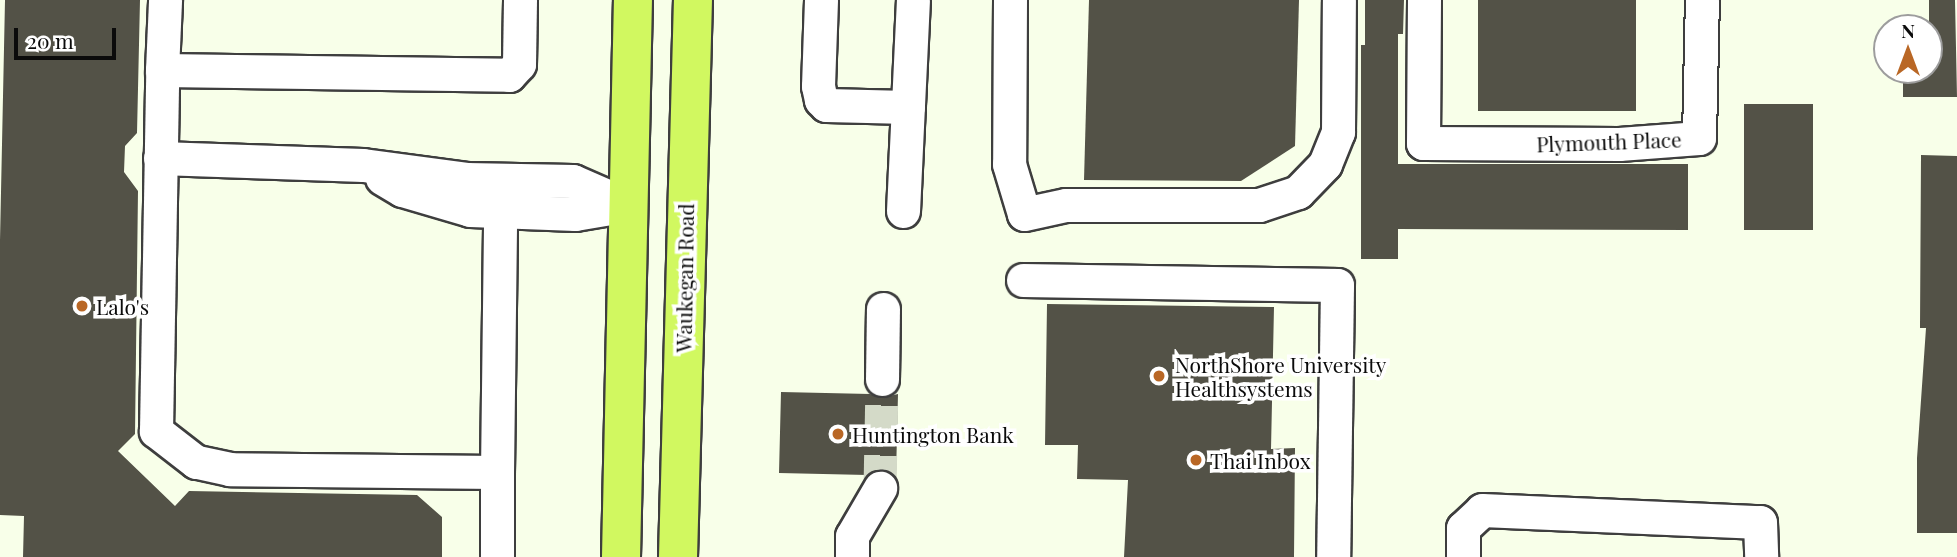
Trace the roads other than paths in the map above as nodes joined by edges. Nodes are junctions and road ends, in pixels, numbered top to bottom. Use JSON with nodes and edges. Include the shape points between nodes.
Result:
{"nodes":[{"id":1,"x":165,"y":0,"type":"edge"},
{"id":2,"x":520,"y":0,"type":"edge"},
{"id":3,"x":633,"y":0,"type":"edge"},
{"id":4,"x":693,"y":0,"type":"edge"},
{"id":5,"x":821,"y":0,"type":"edge"},
{"id":6,"x":913,"y":0,"type":"edge"},
{"id":7,"x":1010,"y":0,"type":"edge"},
{"id":8,"x":1339,"y":0,"type":"edge"},
{"id":9,"x":1424,"y":0,"type":"edge"},
{"id":10,"x":1702,"y":0,"type":"edge"},
{"id":11,"x":162,"y":69,"type":"junction"},
{"id":12,"x":908,"y":107,"type":"junction"},
{"id":13,"x":160,"y":158,"type":"junction"},
{"id":14,"x":363,"y":166,"type":"junction"},
{"id":15,"x":628,"y":205,"type":"junction"},
{"id":16,"x":500,"y":211,"type":"junction"},
{"id":17,"x":903,"y":211,"type":"dead end"},
{"id":18,"x":1023,"y":280,"type":"dead end"},
{"id":19,"x":883,"y":309,"type":"dead end"},
{"id":20,"x":882,"y":379,"type":"tunnel mouth"},
{"id":21,"x":497,"y":472,"type":"junction"},
{"id":22,"x":880,"y":488,"type":"tunnel mouth"},
{"id":23,"x":497,"y":557,"type":"edge"},
{"id":24,"x":621,"y":557,"type":"edge"},
{"id":25,"x":678,"y":557,"type":"edge"},
{"id":26,"x":852,"y":557,"type":"edge"},
{"id":27,"x":1333,"y":557,"type":"edge"},
{"id":28,"x":1463,"y":557,"type":"edge"},
{"id":29,"x":1760,"y":557,"type":"edge"}],
"edges":[{"from":1,"to":11,"type":"street"},
{"from":2,"to":11,"type":"street","via":[[519,64],[509,75]]},
{"from":3,"to":15,"type":"main road"},
{"from":4,"to":25,"type":"main road","name":"Waukegan Road"},
{"from":5,"to":12,"type":"street","via":[[821,100],[826,105]]},
{"from":6,"to":12,"type":"street"},
{"from":7,"to":8,"type":"street","via":[[1009,164],[1024,214],[1066,205],[1259,205],[1298,192],[1325,164],[1338,132]]},
{"from":9,"to":10,"type":"street","name":"Plymouth Place","via":[[1423,143],[1619,144],[1699,138]]},
{"from":11,"to":13,"type":"street"},
{"from":12,"to":17,"type":"street"},
{"from":13,"to":14,"type":"street"},
{"from":13,"to":21,"type":"street","via":[[156,431],[196,462],[230,469]]},
{"from":14,"to":15,"type":"street","via":[[466,178],[573,181]]},
{"from":14,"to":16,"type":"street","via":[[402,190],[470,210]]},
{"from":15,"to":16,"type":"street","via":[[575,214]]},
{"from":15,"to":24,"type":"main road"},
{"from":16,"to":21,"type":"street"},
{"from":18,"to":27,"type":"street","via":[[1336,285]]},
{"from":19,"to":20,"type":"street"},
{"from":21,"to":23,"type":"street"},
{"from":22,"to":26,"type":"street","via":[[852,536]]},
{"from":28,"to":29,"type":"street","via":[[1463,528],[1482,510],[1760,522]]}]}
